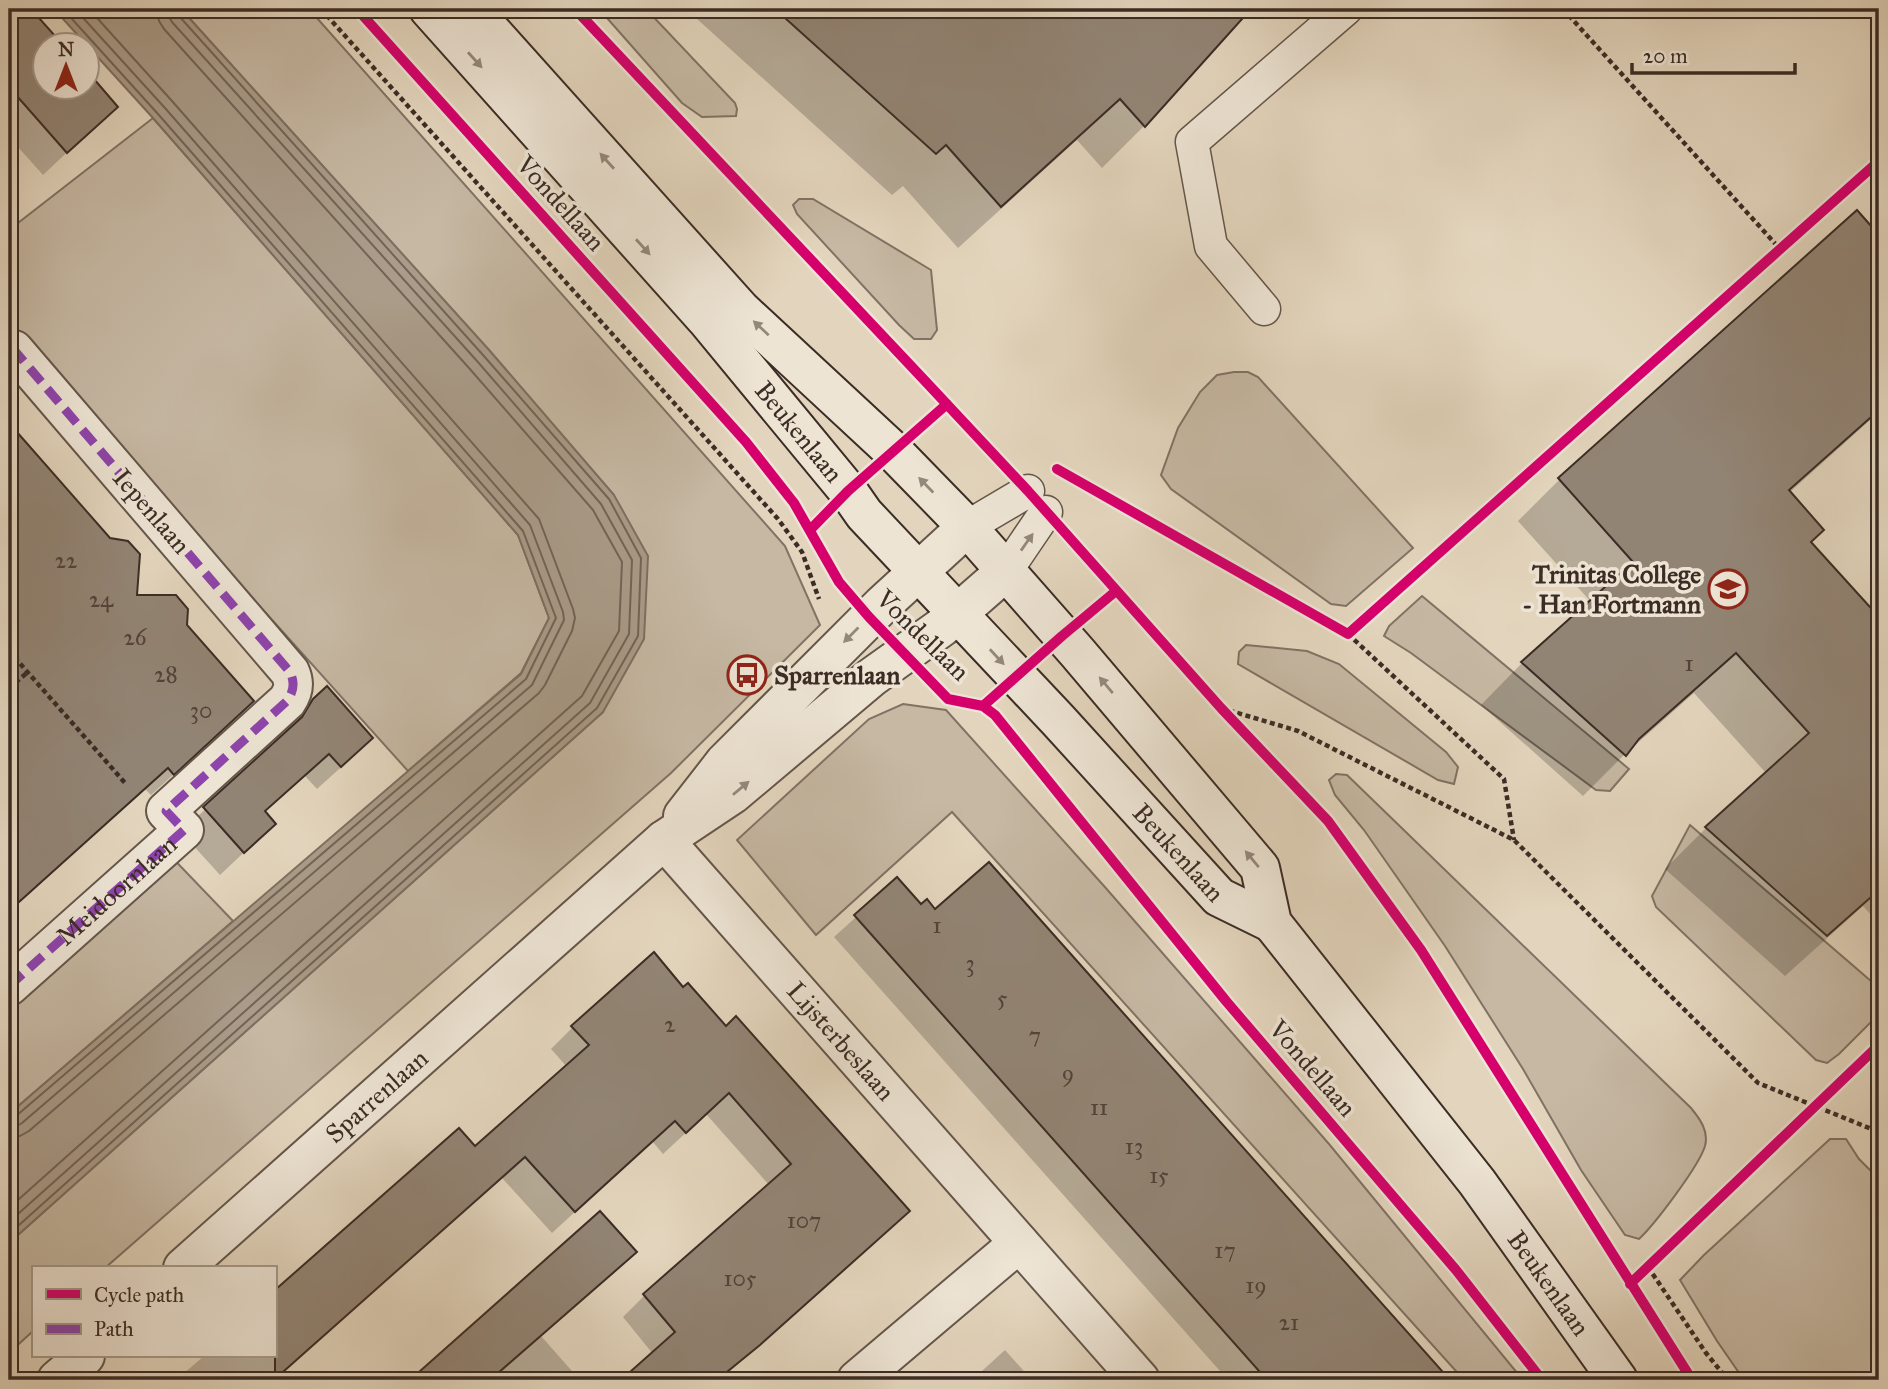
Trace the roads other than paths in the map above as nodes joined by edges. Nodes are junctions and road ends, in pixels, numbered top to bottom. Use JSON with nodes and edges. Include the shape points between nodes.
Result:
{"nodes":[{"id":1,"x":429,"y":9,"type":"edge"},
{"id":2,"x":471,"y":9,"type":"edge"},
{"id":3,"x":1346,"y":9,"type":"edge"},
{"id":4,"x":1264,"y":309,"type":"dead end"},
{"id":5,"x":14,"y":350,"type":"dead end"},
{"id":6,"x":967,"y":527,"type":"junction"},
{"id":7,"x":917,"y":570,"type":"junction"},
{"id":8,"x":1006,"y":570,"type":"junction"},
{"id":9,"x":957,"y":614,"type":"junction"},
{"id":10,"x":290,"y":672,"type":"joint"},
{"id":11,"x":664,"y":839,"type":"junction"},
{"id":12,"x":1272,"y":923,"type":"junction"},
{"id":13,"x":9,"y":986,"type":"edge"},
{"id":14,"x":1019,"y":1243,"type":"junction"},
{"id":15,"x":185,"y":1266,"type":"edge"},
{"id":16,"x":83,"y":1358,"type":"edge"},
{"id":17,"x":57,"y":1380,"type":"edge"},
{"id":18,"x":857,"y":1380,"type":"edge"},
{"id":19,"x":1140,"y":1380,"type":"edge"},
{"id":20,"x":1618,"y":1380,"type":"edge"}],
"edges":[{"from":1,"to":7,"type":"street","name":"Beukenlaan","one_way":true,"via":[[706,319],[864,514]]},
{"from":6,"to":2,"type":"street","name":"Beukenlaan","one_way":true,"via":[[893,451],[741,310]]},
{"from":3,"to":4,"type":"lane","via":[[1192,142],[1211,246]]},
{"from":5,"to":10,"type":"street","name":"Iepenlaan"},
{"from":6,"to":7,"type":"street","name":"Sparrenlaan"},
{"from":6,"to":8,"type":"street","name":"Beukenlaan"},
{"from":8,"to":6,"type":"lane","one_way":true,"via":[[1037,501]]},
{"from":7,"to":9,"type":"street","name":"Beukenlaan"},
{"from":7,"to":11,"type":"street","name":"Sparrenlaan","one_way":true,"via":[[725,762]]},
{"from":8,"to":9,"type":"street","name":"Sparrenlaan"},
{"from":12,"to":8,"type":"street","name":"Beukenlaan","one_way":true,"via":[[1260,867]]},
{"from":11,"to":9,"type":"street","name":"Sparrenlaan","one_way":true,"via":[[733,794],[872,677]]},
{"from":9,"to":12,"type":"street","name":"Beukenlaan","one_way":true,"via":[[1219,897]]},
{"from":10,"to":13,"type":"street","name":"Meidoornlaan","via":[[294,686],[287,701],[166,811],[184,830]]},
{"from":11,"to":14,"type":"street","name":"Lijsterbeslaan"},
{"from":11,"to":15,"type":"street","name":"Sparrenlaan"},
{"from":12,"to":20,"type":"street","name":"Beukenlaan","via":[[1477,1182]]},
{"from":14,"to":18,"type":"street"},
{"from":14,"to":19,"type":"street","name":"Lijsterbeslaan"},
{"from":16,"to":17,"type":"street"}]}
